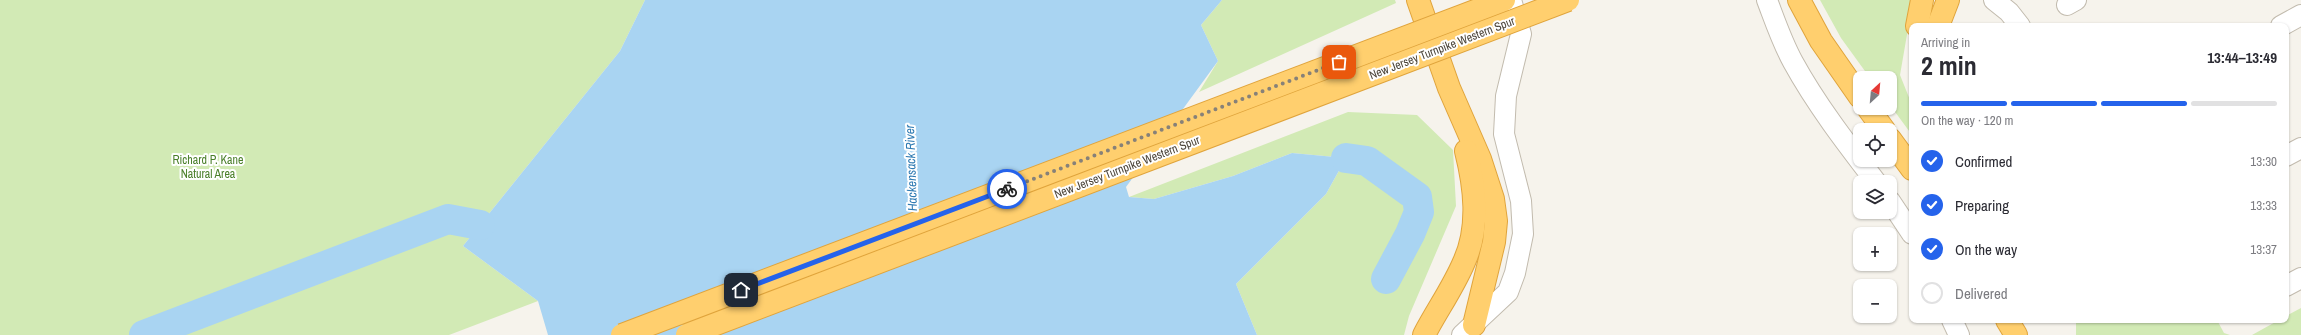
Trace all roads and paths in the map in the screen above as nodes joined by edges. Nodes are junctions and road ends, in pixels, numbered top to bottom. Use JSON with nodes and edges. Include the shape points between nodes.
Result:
{"nodes":[{"id":1,"x":1418,"y":0,"type":"edge"},
{"id":2,"x":1504,"y":0,"type":"edge"},
{"id":3,"x":1511,"y":0,"type":"edge"},
{"id":4,"x":1568,"y":0,"type":"edge"},
{"id":5,"x":1767,"y":0,"type":"edge"},
{"id":6,"x":1799,"y":0,"type":"edge"},
{"id":7,"x":1922,"y":0,"type":"edge"},
{"id":8,"x":1948,"y":0,"type":"edge"},
{"id":9,"x":1994,"y":0,"type":"edge"},
{"id":10,"x":2301,"y":15,"type":"edge"},
{"id":11,"x":1918,"y":23,"type":"edge"},
{"id":12,"x":1939,"y":23,"type":"edge"},
{"id":13,"x":2018,"y":23,"type":"edge"},
{"id":14,"x":2286,"y":23,"type":"edge"},
{"id":15,"x":1853,"y":87,"type":"edge"},
{"id":16,"x":1449,"y":88,"type":"junction"},
{"id":17,"x":2301,"y":148,"type":"edge"},
{"id":18,"x":1897,"y":149,"type":"edge"},
{"id":19,"x":2289,"y":154,"type":"edge"},
{"id":20,"x":1909,"y":165,"type":"edge"},
{"id":21,"x":1871,"y":175,"type":"edge"},
{"id":22,"x":1897,"y":212,"type":"edge"},
{"id":23,"x":1909,"y":230,"type":"edge"},
{"id":24,"x":2301,"y":278,"type":"edge"},
{"id":25,"x":2289,"y":284,"type":"edge"},
{"id":26,"x":1953,"y":323,"type":"edge"},
{"id":27,"x":2009,"y":323,"type":"edge"},
{"id":28,"x":2014,"y":323,"type":"edge"},
{"id":29,"x":1468,"y":330,"type":"edge"},
{"id":30,"x":622,"y":335,"type":"edge"},
{"id":31,"x":687,"y":335,"type":"edge"},
{"id":32,"x":1424,"y":335,"type":"edge"},
{"id":33,"x":1959,"y":335,"type":"edge"},
{"id":34,"x":2017,"y":335,"type":"edge"}],
"edges":[{"from":1,"to":16,"type":"highway"},
{"from":2,"to":30,"type":"highway","name":"New Jersey Turnpike Western Spur","bridge":true},
{"from":3,"to":29,"type":"lane","via":[[1521,34],[1506,96],[1504,134],[1521,200],[1523,234],[1515,273],[1508,292]]},
{"from":4,"to":31,"type":"highway","name":"New Jersey Turnpike Western Spur","bridge":true},
{"from":5,"to":21,"type":"lane","via":[[1780,34],[1803,79]]},
{"from":6,"to":15,"type":"highway","via":[[1821,41]]},
{"from":7,"to":11,"type":"highway"},
{"from":8,"to":12,"type":"highway"},
{"from":9,"to":13,"type":"lane"},
{"from":10,"to":14,"type":"lane"},
{"from":16,"to":29,"type":"highway","via":[[1486,173],[1495,210],[1493,252]]},
{"from":16,"to":32,"type":"highway","via":[[1474,192],[1473,228],[1463,266]]},
{"from":17,"to":19,"type":"lane"},
{"from":18,"to":20,"type":"highway"},
{"from":22,"to":23,"type":"lane"},
{"from":24,"to":25,"type":"lane"},
{"from":26,"to":33,"type":"lane"},
{"from":27,"to":34,"type":"highway"},
{"from":28,"to":34,"type":"highway"}]}
